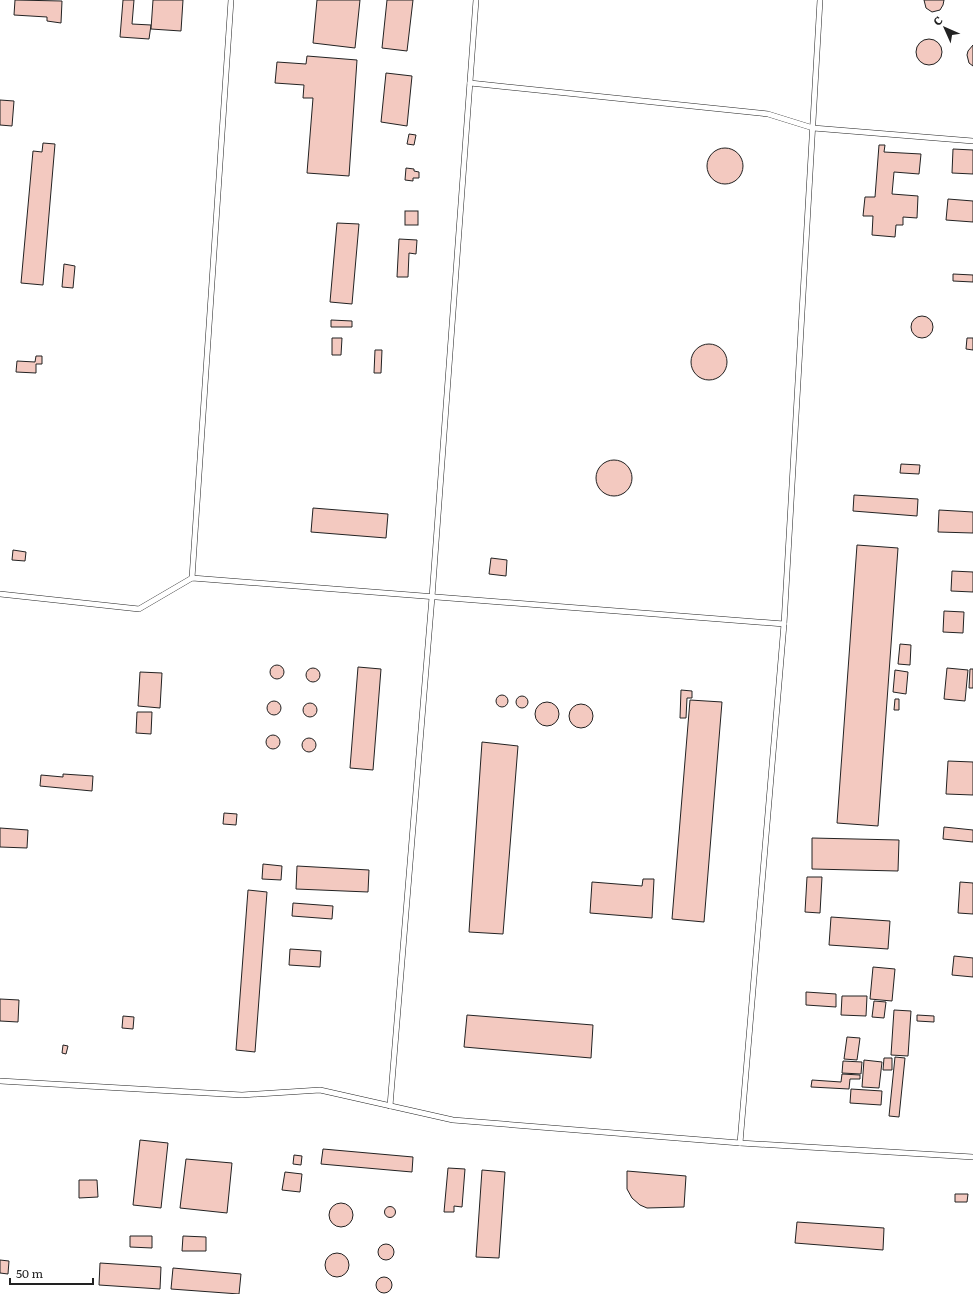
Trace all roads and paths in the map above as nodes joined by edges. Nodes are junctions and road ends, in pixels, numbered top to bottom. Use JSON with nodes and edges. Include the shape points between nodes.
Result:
{"nodes":[{"id":1,"x":231,"y":0,"type":"edge"},
{"id":2,"x":476,"y":0,"type":"edge"},
{"id":3,"x":820,"y":0,"type":"edge"},
{"id":4,"x":470,"y":82,"type":"junction"},
{"id":5,"x":813,"y":128,"type":"junction"},
{"id":6,"x":973,"y":141,"type":"edge"},
{"id":7,"x":192,"y":578,"type":"junction"},
{"id":8,"x":0,"y":594,"type":"edge"},
{"id":9,"x":432,"y":597,"type":"junction"},
{"id":10,"x":784,"y":624,"type":"junction"},
{"id":11,"x":0,"y":1081,"type":"edge"},
{"id":12,"x":390,"y":1106,"type":"junction"},
{"id":13,"x":740,"y":1143,"type":"junction"},
{"id":14,"x":973,"y":1157,"type":"edge"}],
"edges":[{"from":1,"to":7,"type":"lane"},
{"from":2,"to":4,"type":"lane"},
{"from":3,"to":5,"type":"lane"},
{"from":4,"to":5,"type":"lane","via":[[768,114]]},
{"from":4,"to":9,"type":"lane"},
{"from":5,"to":6,"type":"lane"},
{"from":5,"to":10,"type":"lane"},
{"from":7,"to":8,"type":"lane","via":[[139,609]]},
{"from":7,"to":9,"type":"lane"},
{"from":9,"to":10,"type":"lane"},
{"from":9,"to":12,"type":"lane"},
{"from":10,"to":13,"type":"lane"},
{"from":11,"to":12,"type":"lane","via":[[242,1095],[320,1090]]},
{"from":12,"to":13,"type":"lane","via":[[453,1120]]},
{"from":13,"to":14,"type":"lane"}]}
